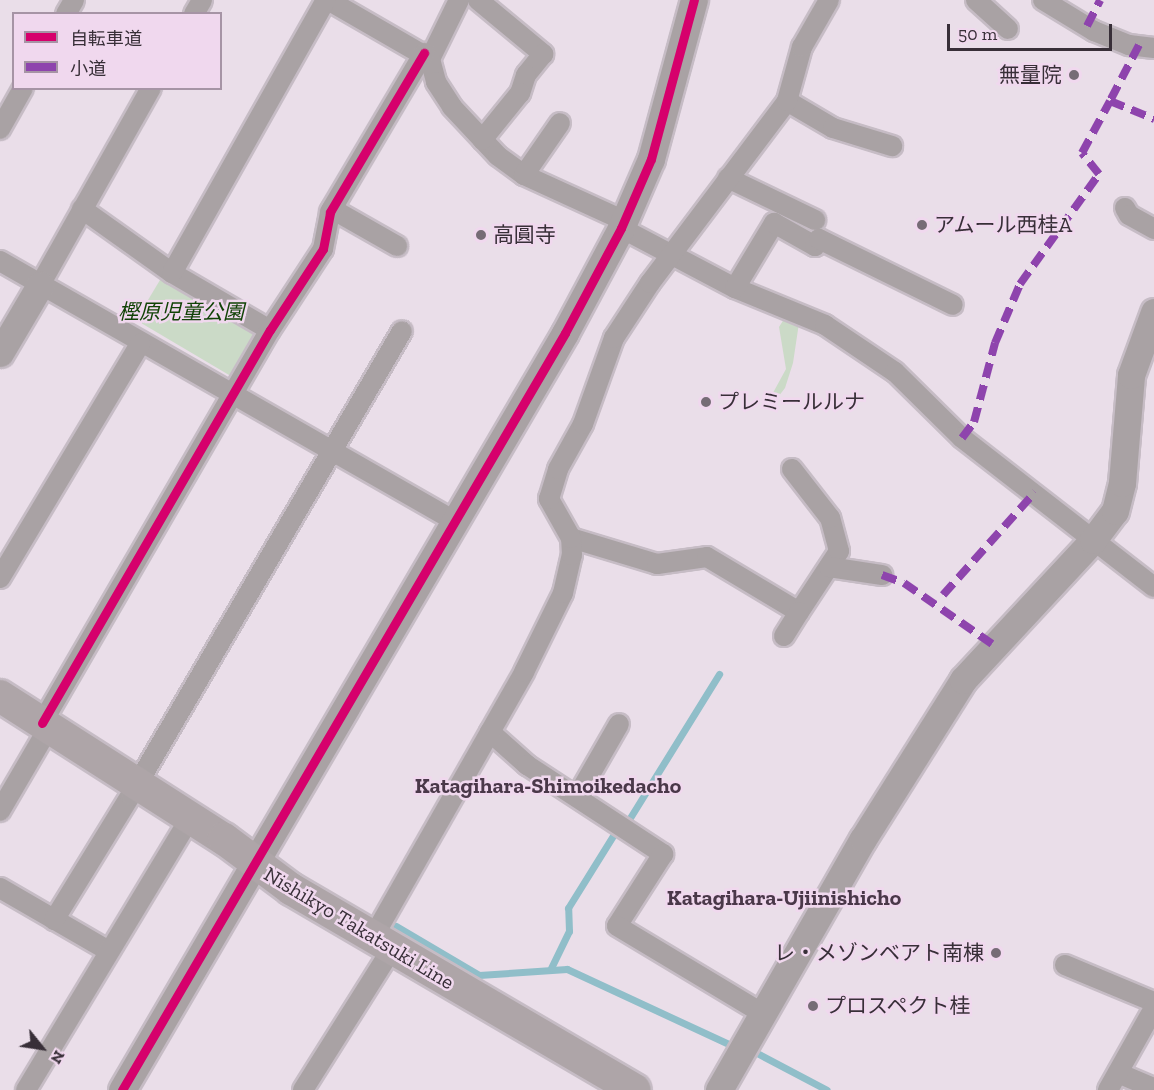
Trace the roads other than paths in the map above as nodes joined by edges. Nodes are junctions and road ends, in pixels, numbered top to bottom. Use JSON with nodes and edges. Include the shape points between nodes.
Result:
{"nodes":[{"id":1,"x":327,"y":0,"type":"edge"},
{"id":2,"x":459,"y":0,"type":"edge"},
{"id":3,"x":478,"y":0,"type":"edge"},
{"id":4,"x":694,"y":0,"type":"edge"},
{"id":5,"x":829,"y":0,"type":"edge"},
{"id":6,"x":976,"y":0,"type":"edge"},
{"id":7,"x":1043,"y":0,"type":"edge"},
{"id":8,"x":1008,"y":29,"type":"dead end"},
{"id":9,"x":1154,"y":48,"type":"edge"},
{"id":10,"x":427,"y":56,"type":"junction"},
{"id":11,"x":22,"y":90,"type":"edge"},
{"id":12,"x":150,"y":90,"type":"edge"},
{"id":13,"x":787,"y":101,"type":"junction"},
{"id":14,"x":560,"y":123,"type":"dead end"},
{"id":15,"x":0,"y":129,"type":"edge"},
{"id":16,"x":482,"y":140,"type":"junction"},
{"id":17,"x":892,"y":146,"type":"dead end"},
{"id":18,"x":524,"y":175,"type":"junction"},
{"id":19,"x":728,"y":177,"type":"junction"},
{"id":20,"x":1125,"y":208,"type":"dead end"},
{"id":21,"x":82,"y":209,"type":"junction"},
{"id":22,"x":332,"y":209,"type":"junction"},
{"id":23,"x":815,"y":220,"type":"dead end"},
{"id":24,"x":623,"y":224,"type":"junction"},
{"id":25,"x":1154,"y":230,"type":"edge"},
{"id":26,"x":397,"y":246,"type":"dead end"},
{"id":27,"x":669,"y":256,"type":"junction"},
{"id":28,"x":0,"y":261,"type":"edge"},
{"id":29,"x":172,"y":273,"type":"junction"},
{"id":30,"x":40,"y":285,"type":"junction"},
{"id":31,"x":735,"y":288,"type":"junction"},
{"id":32,"x":953,"y":305,"type":"dead end"},
{"id":33,"x":1154,"y":312,"type":"edge"},
{"id":34,"x":270,"y":330,"type":"junction"},
{"id":35,"x":402,"y":331,"type":"dead end"},
{"id":36,"x":140,"y":344,"type":"junction"},
{"id":37,"x":0,"y":353,"type":"edge"},
{"id":38,"x":232,"y":397,"type":"junction"},
{"id":39,"x":333,"y":452,"type":"junction"},
{"id":40,"x":792,"y":469,"type":"dead end"},
{"id":41,"x":453,"y":520,"type":"junction"},
{"id":42,"x":571,"y":538,"type":"junction"},
{"id":43,"x":1093,"y":540,"type":"junction"},
{"id":44,"x":829,"y":567,"type":"junction"},
{"id":45,"x":882,"y":575,"type":"dead end"},
{"id":46,"x":0,"y":578,"type":"edge"},
{"id":47,"x":1154,"y":587,"type":"edge"},
{"id":48,"x":799,"y":612,"type":"junction"},
{"id":49,"x":784,"y":636,"type":"dead end"},
{"id":50,"x":0,"y":696,"type":"edge"},
{"id":51,"x":619,"y":724,"type":"dead end"},
{"id":52,"x":46,"y":725,"type":"junction"},
{"id":53,"x":490,"y":732,"type":"junction"},
{"id":54,"x":137,"y":784,"type":"junction"},
{"id":55,"x":577,"y":797,"type":"junction"},
{"id":56,"x":0,"y":811,"type":"edge"},
{"id":57,"x":190,"y":818,"type":"junction"},
{"id":58,"x":254,"y":863,"type":"junction"},
{"id":59,"x":2,"y":895,"type":"edge"},
{"id":60,"x":54,"y":920,"type":"junction"},
{"id":61,"x":382,"y":944,"type":"junction"},
{"id":62,"x":107,"y":950,"type":"junction"},
{"id":63,"x":1065,"y":965,"type":"dead end"},
{"id":64,"x":1154,"y":1002,"type":"edge"},
{"id":65,"x":1154,"y":1008,"type":"edge"},
{"id":66,"x":760,"y":1012,"type":"junction"},
{"id":67,"x":1113,"y":1082,"type":"edge"},
{"id":68,"x":1154,"y":1088,"type":"edge"},
{"id":69,"x":26,"y":1090,"type":"edge"},
{"id":70,"x":122,"y":1090,"type":"edge"},
{"id":71,"x":303,"y":1090,"type":"edge"},
{"id":72,"x":635,"y":1090,"type":"edge"},
{"id":73,"x":719,"y":1090,"type":"edge"}],
"edges":[{"from":1,"to":10,"type":"street"},
{"from":1,"to":29,"type":"street"},
{"from":2,"to":10,"type":"street"},
{"from":3,"to":16,"type":"street","via":[[543,54],[526,75],[520,93]]},
{"from":4,"to":24,"type":"street","via":[[671,95]]},
{"from":5,"to":13,"type":"street","via":[[802,47]]},
{"from":6,"to":8,"type":"street"},
{"from":7,"to":9,"type":"street","via":[[1094,30],[1129,45]]},
{"from":10,"to":16,"type":"street","via":[[436,82],[452,107]]},
{"from":10,"to":22,"type":"street"},
{"from":11,"to":15,"type":"street"},
{"from":12,"to":21,"type":"street"},
{"from":13,"to":17,"type":"street","via":[[833,128]]},
{"from":13,"to":19,"type":"street"},
{"from":14,"to":18,"type":"street"},
{"from":16,"to":18,"type":"street"},
{"from":18,"to":24,"type":"street"},
{"from":19,"to":23,"type":"street"},
{"from":19,"to":27,"type":"street","via":[[693,230]]},
{"from":20,"to":25,"type":"street"},
{"from":21,"to":29,"type":"street"},
{"from":21,"to":30,"type":"street"},
{"from":22,"to":26,"type":"street"},
{"from":22,"to":34,"type":"street","via":[[323,249]]},
{"from":24,"to":27,"type":"street"},
{"from":24,"to":41,"type":"street","via":[[565,333]]},
{"from":27,"to":31,"type":"street"},
{"from":27,"to":42,"type":"street","via":[[614,338],[583,424],[558,469],[549,499]]},
{"from":28,"to":30,"type":"street"},
{"from":29,"to":34,"type":"street"},
{"from":30,"to":36,"type":"street"},
{"from":30,"to":37,"type":"street"},
{"from":31,"to":32,"type":"street","via":[[774,223],[815,246],[819,239]]},
{"from":31,"to":43,"type":"street","via":[[825,325],[895,372],[962,438]]},
{"from":33,"to":43,"type":"street","via":[[1131,375],[1122,483],[1115,511]]},
{"from":34,"to":38,"type":"street"},
{"from":35,"to":39,"type":"street"},
{"from":36,"to":38,"type":"street"},
{"from":36,"to":46,"type":"street"},
{"from":38,"to":39,"type":"street"},
{"from":38,"to":52,"type":"street"},
{"from":39,"to":41,"type":"street"},
{"from":39,"to":54,"type":"street"},
{"from":40,"to":44,"type":"street","via":[[831,518],[839,551]]},
{"from":41,"to":58,"type":"street"},
{"from":42,"to":48,"type":"street","via":[[657,564],[707,557]]},
{"from":42,"to":53,"type":"street","via":[[572,555],[563,593]]},
{"from":43,"to":47,"type":"street"},
{"from":43,"to":66,"type":"street","via":[[990,646],[963,680],[889,795]]},
{"from":44,"to":45,"type":"street"},
{"from":44,"to":48,"type":"street"},
{"from":48,"to":49,"type":"street"},
{"from":50,"to":52,"type":"main road","name":"Nishikyo Takatsuki Line"},
{"from":51,"to":55,"type":"street"},
{"from":52,"to":54,"type":"main road","name":"Nishikyo Takatsuki Line"},
{"from":52,"to":56,"type":"street"},
{"from":53,"to":55,"type":"street","via":[[527,765]]},
{"from":53,"to":61,"type":"street"},
{"from":54,"to":57,"type":"main road","name":"Nishikyo Takatsuki Line"},
{"from":54,"to":60,"type":"street"},
{"from":55,"to":66,"type":"street","via":[[663,854],[617,926]]},
{"from":57,"to":58,"type":"main road","name":"Nishikyo Takatsuki Line"},
{"from":57,"to":62,"type":"street"},
{"from":58,"to":61,"type":"main road","name":"Nishikyo Takatsuki Line"},
{"from":58,"to":70,"type":"street"},
{"from":59,"to":60,"type":"street"},
{"from":60,"to":62,"type":"street"},
{"from":61,"to":71,"type":"street"},
{"from":61,"to":72,"type":"main road","name":"Nishikyo Takatsuki Line"},
{"from":62,"to":69,"type":"street"},
{"from":63,"to":64,"type":"street"},
{"from":65,"to":67,"type":"street"},
{"from":66,"to":73,"type":"street"},
{"from":67,"to":68,"type":"street"}]}
